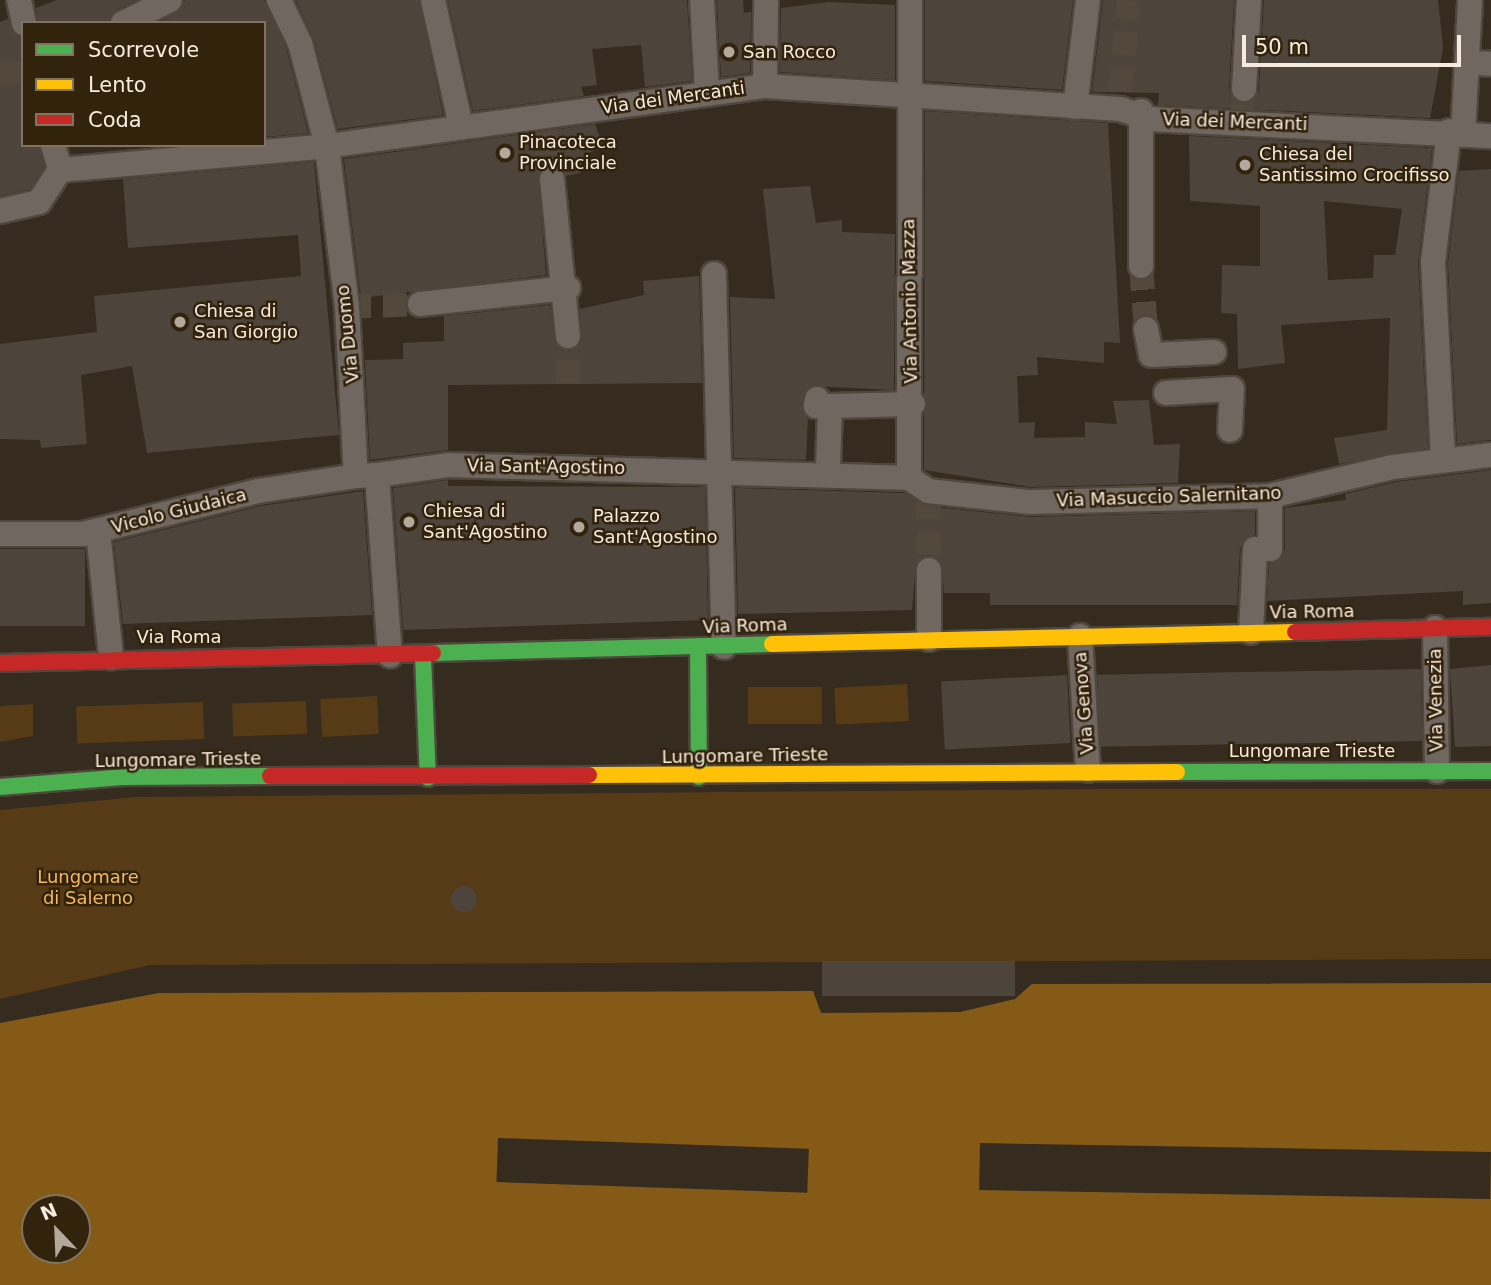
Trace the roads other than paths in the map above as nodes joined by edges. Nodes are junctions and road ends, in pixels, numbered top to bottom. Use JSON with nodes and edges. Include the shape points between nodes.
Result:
{"nodes":[{"id":1,"x":19,"y":0,"type":"edge"},
{"id":2,"x":170,"y":0,"type":"edge"},
{"id":3,"x":279,"y":0,"type":"edge"},
{"id":4,"x":433,"y":0,"type":"edge"},
{"id":5,"x":702,"y":0,"type":"edge"},
{"id":6,"x":766,"y":0,"type":"edge"},
{"id":7,"x":910,"y":0,"type":"edge"},
{"id":8,"x":1088,"y":0,"type":"edge"},
{"id":9,"x":1249,"y":0,"type":"edge"},
{"id":10,"x":1469,"y":0,"type":"edge"},
{"id":11,"x":24,"y":21,"type":"edge"},
{"id":12,"x":128,"y":21,"type":"edge"},
{"id":13,"x":1475,"y":59,"type":"edge"},
{"id":14,"x":765,"y":86,"type":"junction"},
{"id":15,"x":1244,"y":89,"type":"tunnel mouth"},
{"id":16,"x":707,"y":91,"type":"junction"},
{"id":17,"x":906,"y":97,"type":"junction"},
{"id":18,"x":1127,"y":104,"type":"junction"},
{"id":19,"x":1074,"y":107,"type":"junction"},
{"id":20,"x":461,"y":126,"type":"junction"},
{"id":21,"x":1456,"y":133,"type":"junction"},
{"id":22,"x":1491,"y":136,"type":"edge"},
{"id":23,"x":327,"y":146,"type":"junction"},
{"id":24,"x":54,"y":147,"type":"edge"},
{"id":25,"x":60,"y":170,"type":"junction"},
{"id":26,"x":552,"y":179,"type":"tunnel mouth"},
{"id":27,"x":0,"y":211,"type":"edge"},
{"id":28,"x":1141,"y":266,"type":"tunnel mouth"},
{"id":29,"x":714,"y":274,"type":"dead end"},
{"id":30,"x":568,"y":288,"type":"junction"},
{"id":31,"x":420,"y":304,"type":"tunnel mouth"},
{"id":32,"x":1146,"y":329,"type":"tunnel mouth"},
{"id":33,"x":568,"y":336,"type":"tunnel mouth"},
{"id":34,"x":1214,"y":352,"type":"dead end"},
{"id":35,"x":1166,"y":393,"type":"dead end"},
{"id":36,"x":913,"y":404,"type":"junction"},
{"id":37,"x":1230,"y":430,"type":"dead end"},
{"id":38,"x":1491,"y":455,"type":"edge"},
{"id":39,"x":1443,"y":459,"type":"junction"},
{"id":40,"x":716,"y":469,"type":"junction"},
{"id":41,"x":839,"y":471,"type":"junction"},
{"id":42,"x":367,"y":475,"type":"junction"},
{"id":43,"x":922,"y":488,"type":"junction"},
{"id":44,"x":1270,"y":496,"type":"junction"},
{"id":45,"x":97,"y":531,"type":"junction"},
{"id":46,"x":0,"y":534,"type":"edge"},
{"id":47,"x":929,"y":570,"type":"tunnel mouth"},
{"id":48,"x":1491,"y":626,"type":"edge"},
{"id":49,"x":1435,"y":628,"type":"junction"},
{"id":50,"x":1251,"y":632,"type":"junction"},
{"id":51,"x":1080,"y":636,"type":"junction"},
{"id":52,"x":929,"y":639,"type":"junction"},
{"id":53,"x":698,"y":647,"type":"junction"},
{"id":54,"x":724,"y":647,"type":"junction"},
{"id":55,"x":390,"y":656,"type":"junction"},
{"id":56,"x":423,"y":656,"type":"junction"},
{"id":57,"x":111,"y":657,"type":"junction"},
{"id":58,"x":0,"y":663,"type":"edge"},
{"id":59,"x":1088,"y":769,"type":"junction"},
{"id":60,"x":1437,"y":771,"type":"junction"},
{"id":61,"x":1491,"y":772,"type":"edge"},
{"id":62,"x":699,"y":777,"type":"junction"},
{"id":63,"x":428,"y":778,"type":"junction"},
{"id":64,"x":0,"y":787,"type":"edge"}],
"edges":[{"from":1,"to":11,"type":"street"},
{"from":2,"to":12,"type":"street"},
{"from":3,"to":23,"type":"street","name":"Via Duomo","via":[[300,43]]},
{"from":4,"to":20,"type":"street"},
{"from":5,"to":16,"type":"street"},
{"from":6,"to":14,"type":"street"},
{"from":7,"to":17,"type":"street","name":"Via Antonio Mazza"},
{"from":8,"to":19,"type":"street"},
{"from":9,"to":15,"type":"street"},
{"from":10,"to":13,"type":"street"},
{"from":13,"to":21,"type":"street"},
{"from":14,"to":16,"type":"street","name":"Via dei Mercanti"},
{"from":14,"to":17,"type":"street","name":"Via dei Mercanti"},
{"from":16,"to":20,"type":"street","name":"Via dei Mercanti","via":[[647,105]]},
{"from":17,"to":19,"type":"street","name":"Via dei Mercanti"},
{"from":17,"to":36,"type":"street","name":"Via Antonio Mazza"},
{"from":18,"to":19,"type":"street","name":"Via dei Mercanti"},
{"from":18,"to":21,"type":"street","name":"Via dei Mercanti","via":[[1150,119]]},
{"from":18,"to":28,"type":"street"},
{"from":20,"to":23,"type":"street","name":"Via dei Mercanti"},
{"from":21,"to":22,"type":"street","name":"Via dei Mercanti"},
{"from":21,"to":39,"type":"street","via":[[1433,262]]},
{"from":23,"to":25,"type":"street","name":"Via dei Mercanti"},
{"from":23,"to":42,"type":"street","name":"Via Duomo"},
{"from":24,"to":25,"type":"street"},
{"from":25,"to":27,"type":"street","via":[[39,202]]},
{"from":26,"to":30,"type":"street"},
{"from":29,"to":40,"type":"street"},
{"from":30,"to":31,"type":"street"},
{"from":30,"to":33,"type":"street"},
{"from":32,"to":34,"type":"street","via":[[1151,355]]},
{"from":35,"to":37,"type":"street","via":[[1232,389]]},
{"from":36,"to":41,"type":"street","via":[[823,402]]},
{"from":36,"to":43,"type":"street","name":"Via Antonio Mazza"},
{"from":38,"to":39,"type":"street","name":"Via Masuccio Salernitano"},
{"from":39,"to":44,"type":"street","name":"Via Masuccio Salernitano"},
{"from":40,"to":41,"type":"street","name":"Via Sant'Agostino"},
{"from":40,"to":42,"type":"street","name":"Via Sant'Agostino","via":[[449,465]]},
{"from":40,"to":54,"type":"street"},
{"from":41,"to":43,"type":"street","name":"Via Masuccio Salernitano"},
{"from":42,"to":45,"type":"street","name":"Vicolo Giudaica","via":[[258,491]]},
{"from":42,"to":55,"type":"street","name":"Via Duomo"},
{"from":43,"to":44,"type":"street","name":"Via Masuccio Salernitano","via":[[1030,502]]},
{"from":44,"to":50,"type":"street","via":[[1270,548],[1255,549]]},
{"from":45,"to":46,"type":"street","name":"Vicolo Giudaica"},
{"from":45,"to":57,"type":"street"},
{"from":47,"to":52,"type":"street"},
{"from":48,"to":49,"type":"main road","name":"Via Roma"},
{"from":49,"to":50,"type":"main road","name":"Via Roma"},
{"from":49,"to":60,"type":"street","name":"Via Venezia"},
{"from":50,"to":51,"type":"main road","name":"Via Roma"},
{"from":51,"to":52,"type":"main road","name":"Via Roma"},
{"from":51,"to":59,"type":"street","name":"Via Genova"},
{"from":52,"to":54,"type":"main road","name":"Via Roma"},
{"from":53,"to":54,"type":"main road","name":"Via Roma"},
{"from":53,"to":56,"type":"main road","name":"Via Roma"},
{"from":53,"to":62,"type":"main road"},
{"from":55,"to":56,"type":"main road","name":"Via Roma"},
{"from":55,"to":57,"type":"main road","name":"Via Roma"},
{"from":56,"to":63,"type":"main road"},
{"from":57,"to":58,"type":"main road","name":"Via Roma"},
{"from":59,"to":60,"type":"main road","name":"Lungomare Trieste"},
{"from":59,"to":62,"type":"main road","name":"Lungomare Trieste"},
{"from":60,"to":61,"type":"main road","name":"Lungomare Trieste"},
{"from":62,"to":63,"type":"main road","name":"Lungomare Trieste"},
{"from":63,"to":64,"type":"main road","name":"Lungomare Trieste","via":[[123,777]]}]}
